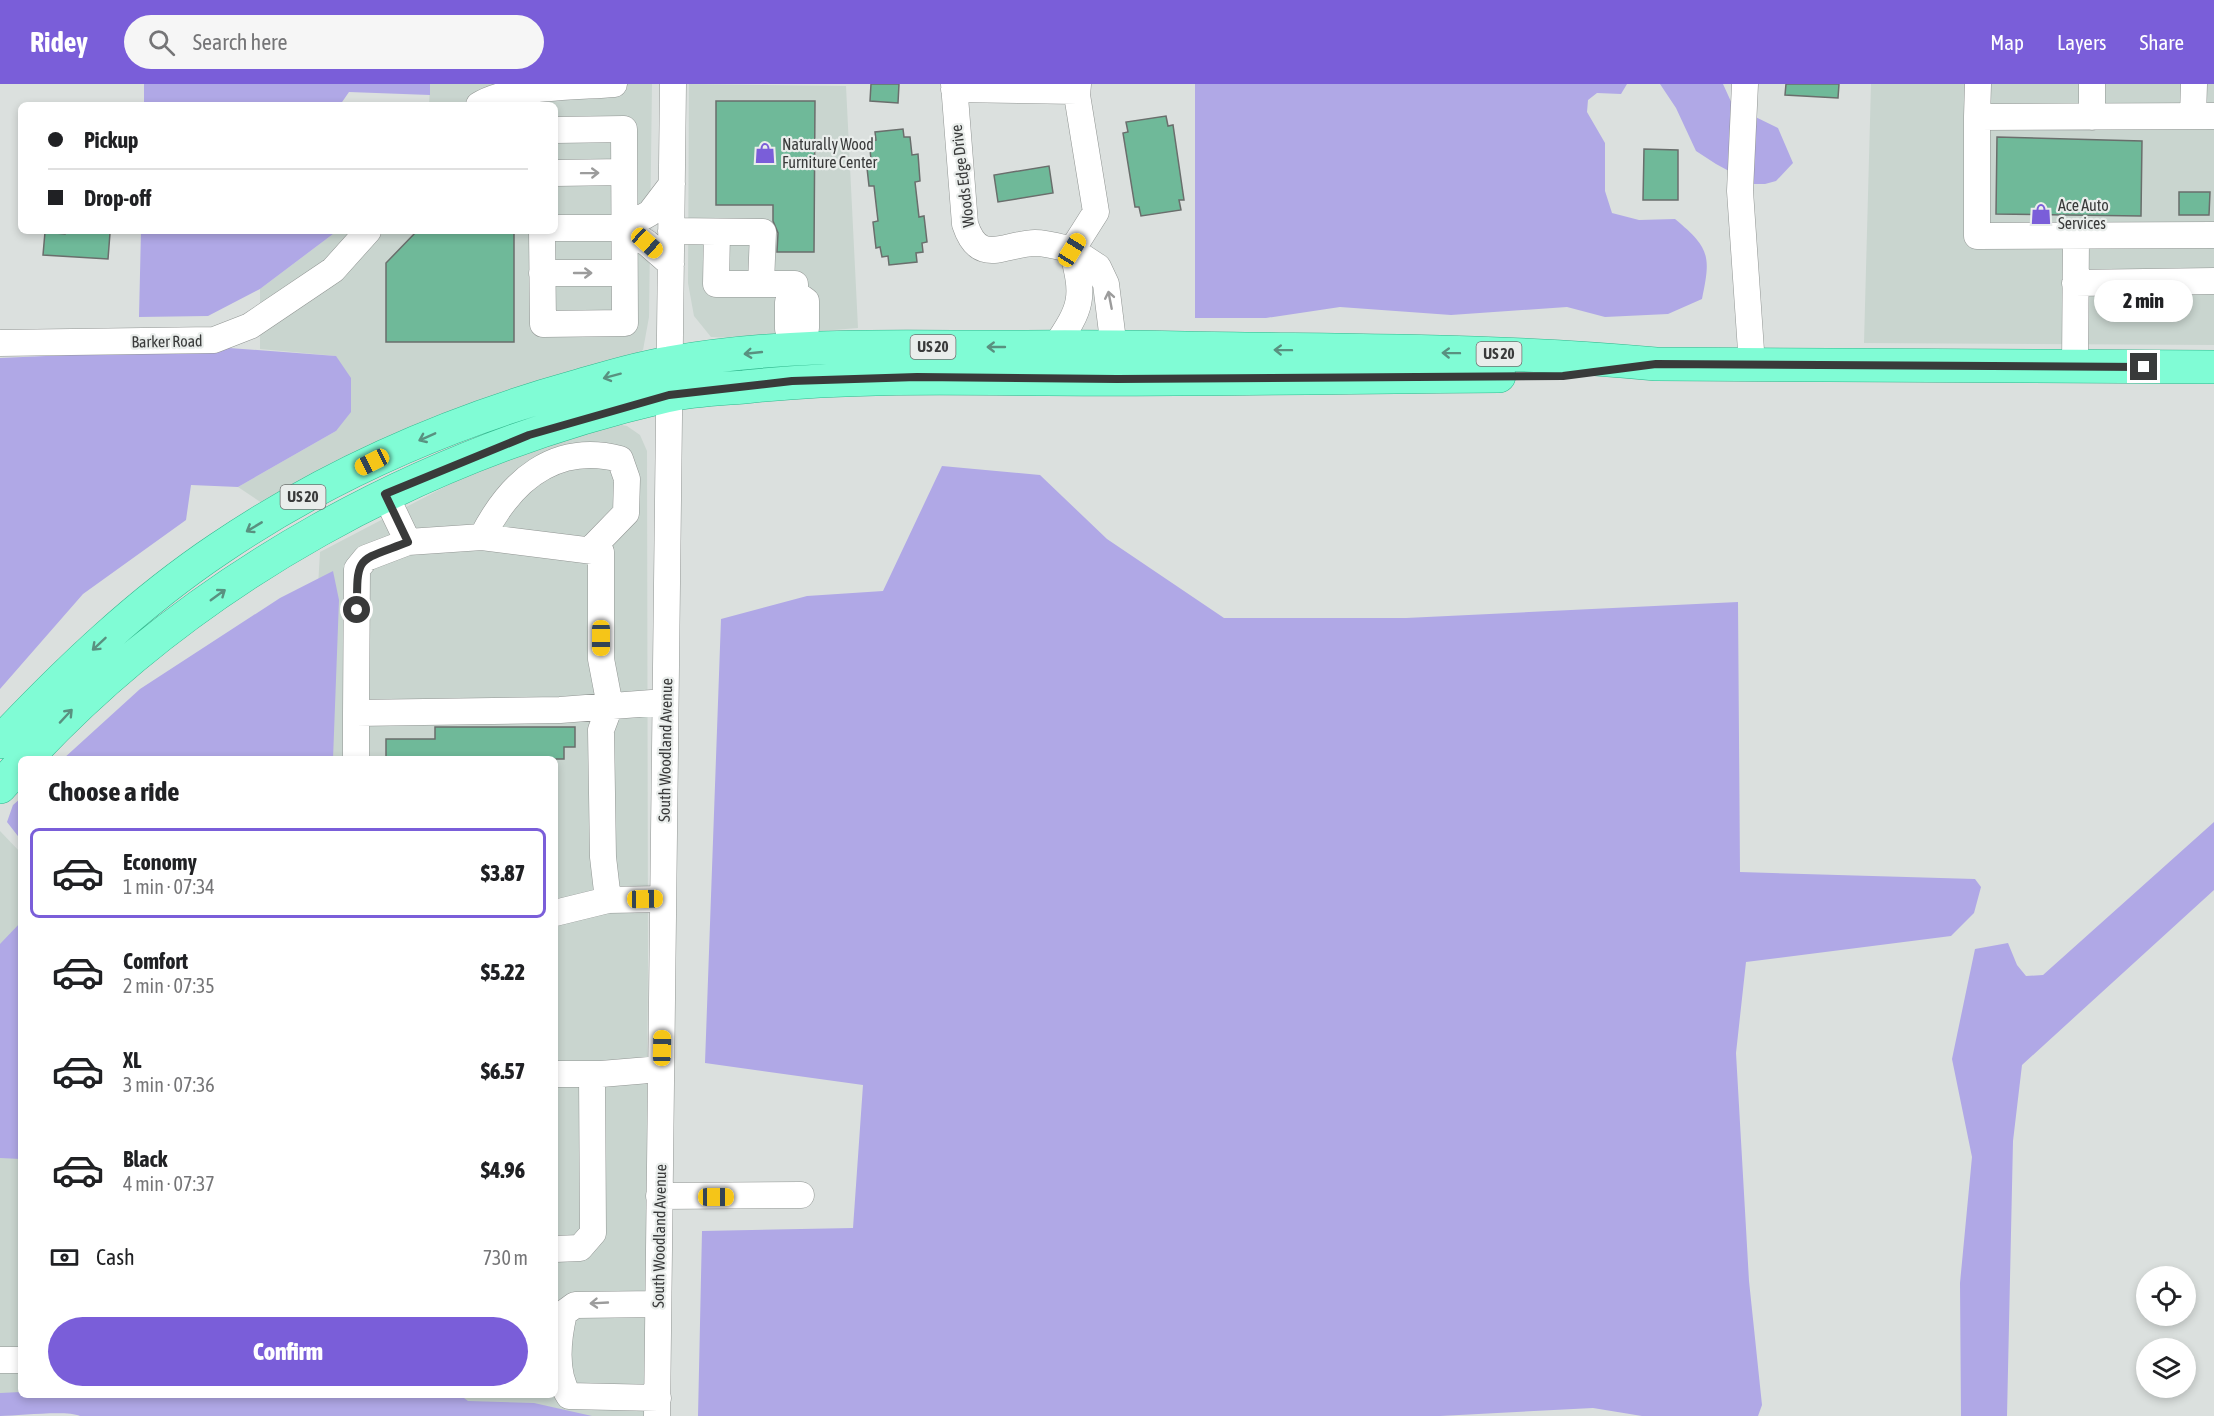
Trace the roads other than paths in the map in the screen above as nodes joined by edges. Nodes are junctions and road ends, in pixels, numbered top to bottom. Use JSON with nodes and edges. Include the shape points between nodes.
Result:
{"nodes":[{"id":1,"x":614,"y":84,"type":"edge"},
{"id":2,"x":673,"y":84,"type":"edge"},
{"id":3,"x":1745,"y":84,"type":"edge"},
{"id":4,"x":1978,"y":84,"type":"edge"},
{"id":5,"x":2092,"y":84,"type":"edge"},
{"id":6,"x":2194,"y":84,"type":"edge"},
{"id":7,"x":954,"y":86,"type":"edge"},
{"id":8,"x":1078,"y":87,"type":"edge"},
{"id":9,"x":484,"y":102,"type":"edge"},
{"id":10,"x":2204,"y":116,"type":"edge"},
{"id":11,"x":1977,"y":117,"type":"junction"},
{"id":12,"x":2092,"y":117,"type":"junction"},
{"id":13,"x":558,"y":130,"type":"edge"},
{"id":14,"x":624,"y":172,"type":"junction"},
{"id":15,"x":558,"y":173,"type":"edge"},
{"id":16,"x":672,"y":184,"type":"junction"},
{"id":17,"x":558,"y":228,"type":"edge"},
{"id":18,"x":624,"y":228,"type":"junction"},
{"id":19,"x":671,"y":231,"type":"junction"},
{"id":20,"x":717,"y":232,"type":"junction"},
{"id":21,"x":365,"y":234,"type":"edge"},
{"id":22,"x":542,"y":234,"type":"edge"},
{"id":23,"x":2214,"y":235,"type":"edge"},
{"id":24,"x":2076,"y":238,"type":"junction"},
{"id":25,"x":1072,"y":250,"type":"junction"},
{"id":26,"x":670,"y":264,"type":"junction"},
{"id":27,"x":542,"y":273,"type":"junction"},
{"id":28,"x":624,"y":273,"type":"junction"},
{"id":29,"x":2214,"y":281,"type":"edge"},
{"id":30,"x":2075,"y":283,"type":"junction"},
{"id":31,"x":761,"y":284,"type":"junction"},
{"id":32,"x":798,"y":342,"type":"junction"},
{"id":33,"x":0,"y":343,"type":"edge"},
{"id":34,"x":1116,"y":346,"type":"junction"},
{"id":35,"x":1055,"y":347,"type":"junction"},
{"id":36,"x":669,"y":363,"type":"junction"},
{"id":37,"x":1656,"y":364,"type":"junction"},
{"id":38,"x":1752,"y":365,"type":"junction"},
{"id":39,"x":2074,"y":366,"type":"junction"},
{"id":40,"x":2214,"y":367,"type":"edge"},
{"id":41,"x":1117,"y":379,"type":"junction"},
{"id":42,"x":669,"y":395,"type":"junction"},
{"id":43,"x":385,"y":494,"type":"junction"},
{"id":44,"x":482,"y":537,"type":"junction"},
{"id":45,"x":408,"y":542,"type":"junction"},
{"id":46,"x":590,"y":550,"type":"junction"},
{"id":47,"x":665,"y":702,"type":"junction"},
{"id":48,"x":610,"y":706,"type":"junction"},
{"id":49,"x":356,"y":713,"type":"junction"},
{"id":50,"x":0,"y":742,"type":"edge"},
{"id":51,"x":29,"y":756,"type":"edge"},
{"id":52,"x":356,"y":756,"type":"edge"},
{"id":53,"x":18,"y":767,"type":"edge"},
{"id":54,"x":0,"y":787,"type":"edge"},
{"id":55,"x":663,"y":899,"type":"junction"},
{"id":56,"x":608,"y":900,"type":"junction"},
{"id":57,"x":558,"y":911,"type":"edge"},
{"id":58,"x":661,"y":1069,"type":"junction"},
{"id":59,"x":558,"y":1074,"type":"edge"},
{"id":60,"x":592,"y":1074,"type":"junction"},
{"id":61,"x":801,"y":1195,"type":"dead end"},
{"id":62,"x":659,"y":1196,"type":"junction"},
{"id":63,"x":558,"y":1249,"type":"edge"},
{"id":64,"x":658,"y":1304,"type":"junction"},
{"id":65,"x":0,"y":1360,"type":"edge"},
{"id":66,"x":18,"y":1360,"type":"edge"},
{"id":67,"x":658,"y":1407,"type":"edge"}],
"edges":[{"from":1,"to":9,"type":"street","via":[[502,96]]},
{"from":2,"to":16,"type":"street","name":"South Woodland Avenue"},
{"from":3,"to":38,"type":"street","via":[[1740,191]]},
{"from":4,"to":11,"type":"street"},
{"from":5,"to":12,"type":"street"},
{"from":6,"to":10,"type":"street"},
{"from":7,"to":8,"type":"street"},
{"from":7,"to":25,"type":"street","name":"Woods Edge Drive","via":[[965,224],[970,238],[979,248],[992,251],[1035,243]]},
{"from":8,"to":25,"type":"street","via":[[1096,212]]},
{"from":10,"to":12,"type":"street"},
{"from":11,"to":12,"type":"street"},
{"from":11,"to":24,"type":"street","via":[[1977,236]]},
{"from":13,"to":14,"type":"street","via":[[624,129]]},
{"from":15,"to":14,"type":"street","one_way":true},
{"from":14,"to":18,"type":"street"},
{"from":16,"to":18,"type":"street","via":[[650,213]]},
{"from":16,"to":19,"type":"street","name":"South Woodland Avenue"},
{"from":17,"to":18,"type":"street"},
{"from":18,"to":26,"type":"street"},
{"from":18,"to":28,"type":"street"},
{"from":19,"to":20,"type":"street"},
{"from":19,"to":26,"type":"street","name":"South Woodland Avenue"},
{"from":20,"to":31,"type":"street","via":[[716,284]]},
{"from":20,"to":31,"type":"street","via":[[763,232]]},
{"from":21,"to":33,"type":"street","name":"Barker Road","via":[[333,270],[250,326],[214,340]]},
{"from":22,"to":27,"type":"street"},
{"from":23,"to":24,"type":"street"},
{"from":24,"to":30,"type":"street"},
{"from":34,"to":25,"type":"street","one_way":true,"via":[[1107,284],[1098,267]]},
{"from":25,"to":35,"type":"street","via":[[1081,300]]},
{"from":26,"to":36,"type":"street","name":"South Woodland Avenue"},
{"from":27,"to":28,"type":"street","one_way":true},
{"from":27,"to":28,"type":"street","via":[[543,324],[625,323]]},
{"from":29,"to":30,"type":"street"},
{"from":30,"to":39,"type":"street"},
{"from":31,"to":32,"type":"street","via":[[795,284],[795,294],[788,302],[788,329]]},
{"from":35,"to":32,"type":"main road","number":"US 20","one_way":true},
{"from":32,"to":36,"type":"main road","number":"US 20","one_way":true},
{"from":34,"to":35,"type":"main road","number":"US 20"},
{"from":37,"to":34,"type":"main road","number":"US 20","one_way":true,"via":[[1568,356]]},
{"from":34,"to":41,"type":"street"},
{"from":36,"to":42,"type":"street","name":"South Woodland Avenue"},
{"from":36,"to":50,"type":"main road","number":"US 20","one_way":true,"via":[[512,404],[436,433],[308,495],[218,549],[123,623]]},
{"from":37,"to":38,"type":"main road","number":"US 20"},
{"from":37,"to":41,"type":"main road","number":"US 20","via":[[1563,376]]},
{"from":38,"to":39,"type":"main road","number":"US 20"},
{"from":39,"to":40,"type":"main road","number":"US 20"},
{"from":41,"to":42,"type":"main road","number":"US 20","via":[[917,377],[792,381]]},
{"from":42,"to":43,"type":"main road","number":"US 20","via":[[529,435]]},
{"from":42,"to":47,"type":"street","name":"South Woodland Avenue"},
{"from":43,"to":45,"type":"street"},
{"from":51,"to":43,"type":"main road","number":"US 20","one_way":true,"via":[[72,709],[153,641],[260,565]]},
{"from":44,"to":45,"type":"street"},
{"from":44,"to":46,"type":"street"},
{"from":44,"to":46,"type":"street","via":[[496,510],[528,474],[555,462],[597,453],[620,459],[627,479],[626,513]]},
{"from":45,"to":49,"type":"street","via":[[366,558],[357,569]]},
{"from":46,"to":48,"type":"street","via":[[601,552],[601,659]]},
{"from":47,"to":48,"type":"street"},
{"from":47,"to":55,"type":"street","name":"South Woodland Avenue"},
{"from":48,"to":49,"type":"street"},
{"from":48,"to":56,"type":"street","via":[[601,730],[603,858]]},
{"from":49,"to":52,"type":"street"},
{"from":53,"to":54,"type":"main road"},
{"from":55,"to":56,"type":"street"},
{"from":55,"to":58,"type":"street","name":"South Woodland Avenue"},
{"from":56,"to":57,"type":"street"},
{"from":58,"to":60,"type":"street"},
{"from":58,"to":62,"type":"street","name":"South Woodland Avenue"},
{"from":59,"to":60,"type":"street"},
{"from":60,"to":63,"type":"street","via":[[593,1233],[580,1248]]},
{"from":61,"to":62,"type":"street"},
{"from":62,"to":64,"type":"street","name":"South Woodland Avenue"},
{"from":64,"to":67,"type":"street","name":"South Woodland Avenue"},
{"from":64,"to":67,"type":"street","one_way":true,"via":[[575,1305],[564,1313],[560,1368],[562,1385],[569,1396]]},
{"from":65,"to":66,"type":"street"}]}
